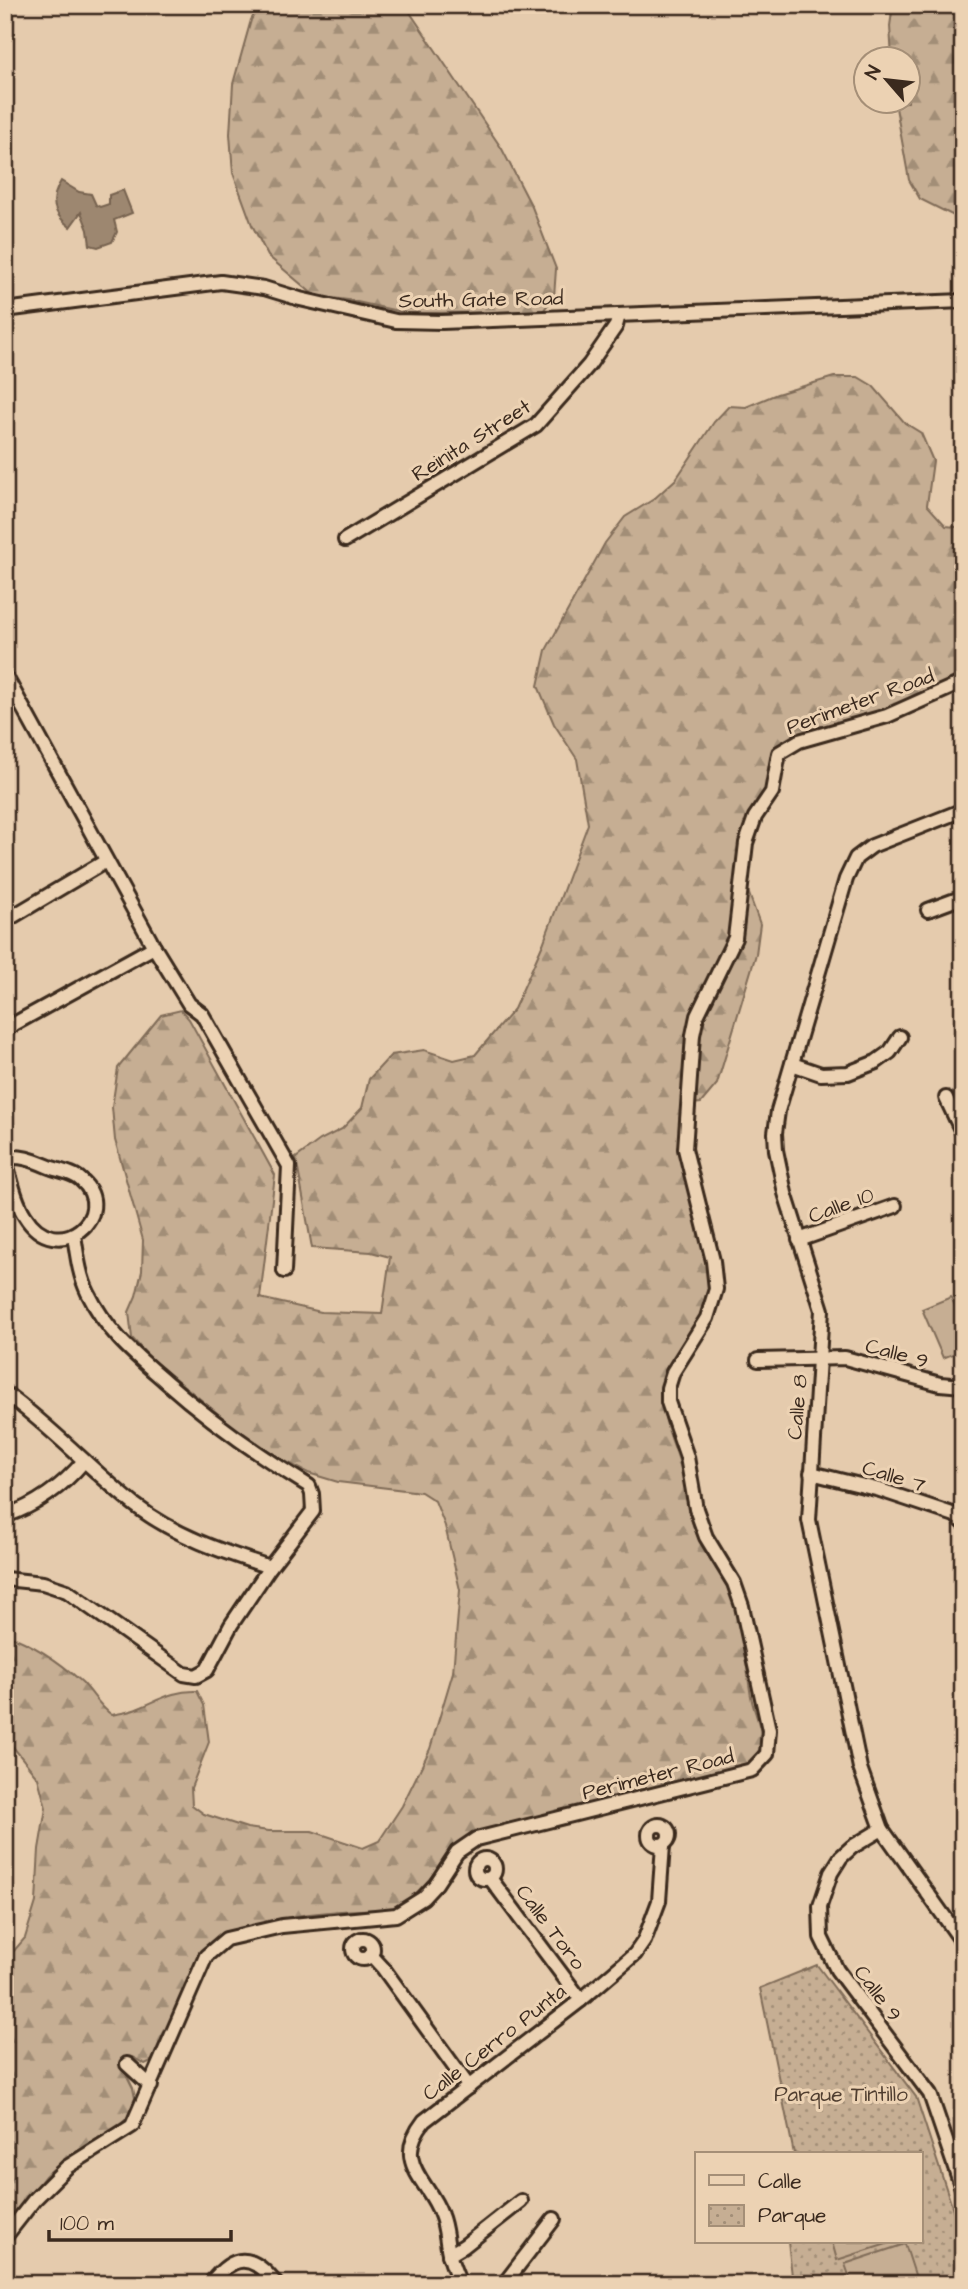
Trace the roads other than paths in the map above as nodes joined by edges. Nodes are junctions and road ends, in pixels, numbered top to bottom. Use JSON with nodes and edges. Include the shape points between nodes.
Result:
{"nodes":[{"id":1,"x":963,"y":301,"type":"edge"},
{"id":2,"x":5,"y":310,"type":"edge"},
{"id":3,"x":619,"y":315,"type":"junction"},
{"id":4,"x":345,"y":540,"type":"dead end"},
{"id":5,"x":5,"y":675,"type":"edge"},
{"id":6,"x":963,"y":682,"type":"edge"},
{"id":7,"x":963,"y":810,"type":"edge"},
{"id":8,"x":106,"y":861,"type":"junction"},
{"id":9,"x":963,"y":897,"type":"edge"},
{"id":10,"x":928,"y":910,"type":"dead end"},
{"id":11,"x":5,"y":921,"type":"edge"},
{"id":12,"x":154,"y":947,"type":"junction"},
{"id":13,"x":5,"y":1028,"type":"edge"},
{"id":14,"x":900,"y":1037,"type":"dead end"},
{"id":15,"x":792,"y":1064,"type":"junction"},
{"id":16,"x":946,"y":1097,"type":"dead end"},
{"id":17,"x":963,"y":1134,"type":"edge"},
{"id":18,"x":5,"y":1159,"type":"edge"},
{"id":19,"x":895,"y":1206,"type":"dead end"},
{"id":20,"x":74,"y":1235,"type":"junction"},
{"id":21,"x":799,"y":1241,"type":"junction"},
{"id":22,"x":284,"y":1271,"type":"dead end"},
{"id":23,"x":820,"y":1358,"type":"junction"},
{"id":24,"x":758,"y":1360,"type":"dead end"},
{"id":25,"x":963,"y":1386,"type":"edge"},
{"id":26,"x":5,"y":1393,"type":"edge"},
{"id":27,"x":84,"y":1461,"type":"junction"},
{"id":28,"x":811,"y":1473,"type":"junction"},
{"id":29,"x":5,"y":1516,"type":"edge"},
{"id":30,"x":963,"y":1522,"type":"edge"},
{"id":31,"x":271,"y":1567,"type":"junction"},
{"id":32,"x":5,"y":1579,"type":"edge"},
{"id":33,"x":882,"y":1829,"type":"junction"},
{"id":34,"x":663,"y":1845,"type":"dead end"},
{"id":35,"x":490,"y":1878,"type":"dead end"},
{"id":36,"x":963,"y":1943,"type":"edge"},
{"id":37,"x":371,"y":1955,"type":"dead end"},
{"id":38,"x":581,"y":2000,"type":"junction"},
{"id":39,"x":127,"y":2064,"type":"dead end"},
{"id":40,"x":151,"y":2086,"type":"junction"},
{"id":41,"x":469,"y":2087,"type":"junction"},
{"id":42,"x":963,"y":2191,"type":"edge"},
{"id":43,"x":521,"y":2201,"type":"dead end"},
{"id":44,"x":554,"y":2219,"type":"dead end"},
{"id":45,"x":5,"y":2237,"type":"edge"},
{"id":46,"x":449,"y":2255,"type":"junction"},
{"id":47,"x":210,"y":2284,"type":"edge"},
{"id":48,"x":276,"y":2284,"type":"edge"},
{"id":49,"x":460,"y":2284,"type":"edge"},
{"id":50,"x":504,"y":2284,"type":"edge"}],
"edges":[{"from":1,"to":3,"type":"street","name":"South Gate Road"},
{"from":2,"to":3,"type":"street","name":"South Gate Road","via":[[221,282],[396,321]]},
{"from":3,"to":4,"type":"street","name":"Reinita Street","via":[[589,365],[536,425]]},
{"from":5,"to":8,"type":"street"},
{"from":6,"to":40,"type":"street","name":"Perimeter Road","via":[[887,716],[799,741],[779,753],[772,792],[755,817],[746,843],[735,938],[697,1016],[685,1149],[716,1289],[707,1318],[673,1372],[668,1402],[706,1537],[734,1583],[742,1606],[769,1730],[767,1754],[752,1770],[476,1839],[457,1852],[424,1898],[396,1915],[282,1926],[226,1939],[206,1956]]},
{"from":7,"to":15,"type":"street","name":"Calle 8","via":[[872,846],[856,858]]},
{"from":8,"to":11,"type":"street"},
{"from":8,"to":12,"type":"street"},
{"from":9,"to":10,"type":"street"},
{"from":12,"to":13,"type":"street"},
{"from":12,"to":22,"type":"street","via":[[189,1004],[201,1014],[289,1166]]},
{"from":14,"to":15,"type":"street","via":[[876,1062],[848,1073],[821,1074]]},
{"from":15,"to":21,"type":"street","name":"Calle 8","via":[[775,1133]]},
{"from":16,"to":17,"type":"street"},
{"from":18,"to":20,"type":"street","via":[[30,1223],[53,1237]]},
{"from":18,"to":20,"type":"street","via":[[26,1158],[81,1180],[90,1192],[93,1210]]},
{"from":19,"to":21,"type":"street","name":"Calle 10"},
{"from":20,"to":31,"type":"street","via":[[86,1290],[111,1332],[232,1437],[309,1486],[314,1503],[311,1517]]},
{"from":21,"to":23,"type":"street","name":"Calle 8","via":[[822,1310]]},
{"from":23,"to":24,"type":"street","name":"Calle 9"},
{"from":23,"to":25,"type":"street","name":"Calle 9","via":[[845,1358]]},
{"from":23,"to":28,"type":"street","name":"Calle 8"},
{"from":26,"to":27,"type":"street"},
{"from":27,"to":29,"type":"street","via":[[48,1496]]},
{"from":27,"to":31,"type":"street","via":[[171,1528]]},
{"from":28,"to":30,"type":"street","name":"Calle 7","via":[[880,1490]]},
{"from":28,"to":33,"type":"street","name":"Calle 8","via":[[809,1520],[860,1768]]},
{"from":31,"to":32,"type":"street","via":[[207,1670],[191,1677],[67,1591]]},
{"from":33,"to":36,"type":"street","name":"Calle 8"},
{"from":33,"to":42,"type":"street","name":"Calle 9","via":[[852,1847],[831,1872],[820,1906],[821,1937],[837,1970],[930,2094]]},
{"from":34,"to":38,"type":"street","name":"Calle Cerro Punta","via":[[659,1901],[644,1941]]},
{"from":35,"to":38,"type":"street","name":"Calle Toro"},
{"from":37,"to":41,"type":"street"},
{"from":38,"to":41,"type":"street","name":"Calle Cerro Punta"},
{"from":39,"to":40,"type":"street"},
{"from":40,"to":45,"type":"street","name":"Perimeter Road","via":[[132,2126],[67,2167]]},
{"from":41,"to":46,"type":"street","name":"Calle Cerro Punta","via":[[424,2121],[412,2149],[416,2175],[441,2214]]},
{"from":43,"to":46,"type":"street"},
{"from":44,"to":50,"type":"street"},
{"from":46,"to":49,"type":"street","name":"Calle Cerro Punta"},
{"from":47,"to":48,"type":"street","via":[[230,2263],[241,2260],[258,2265]]}]}
